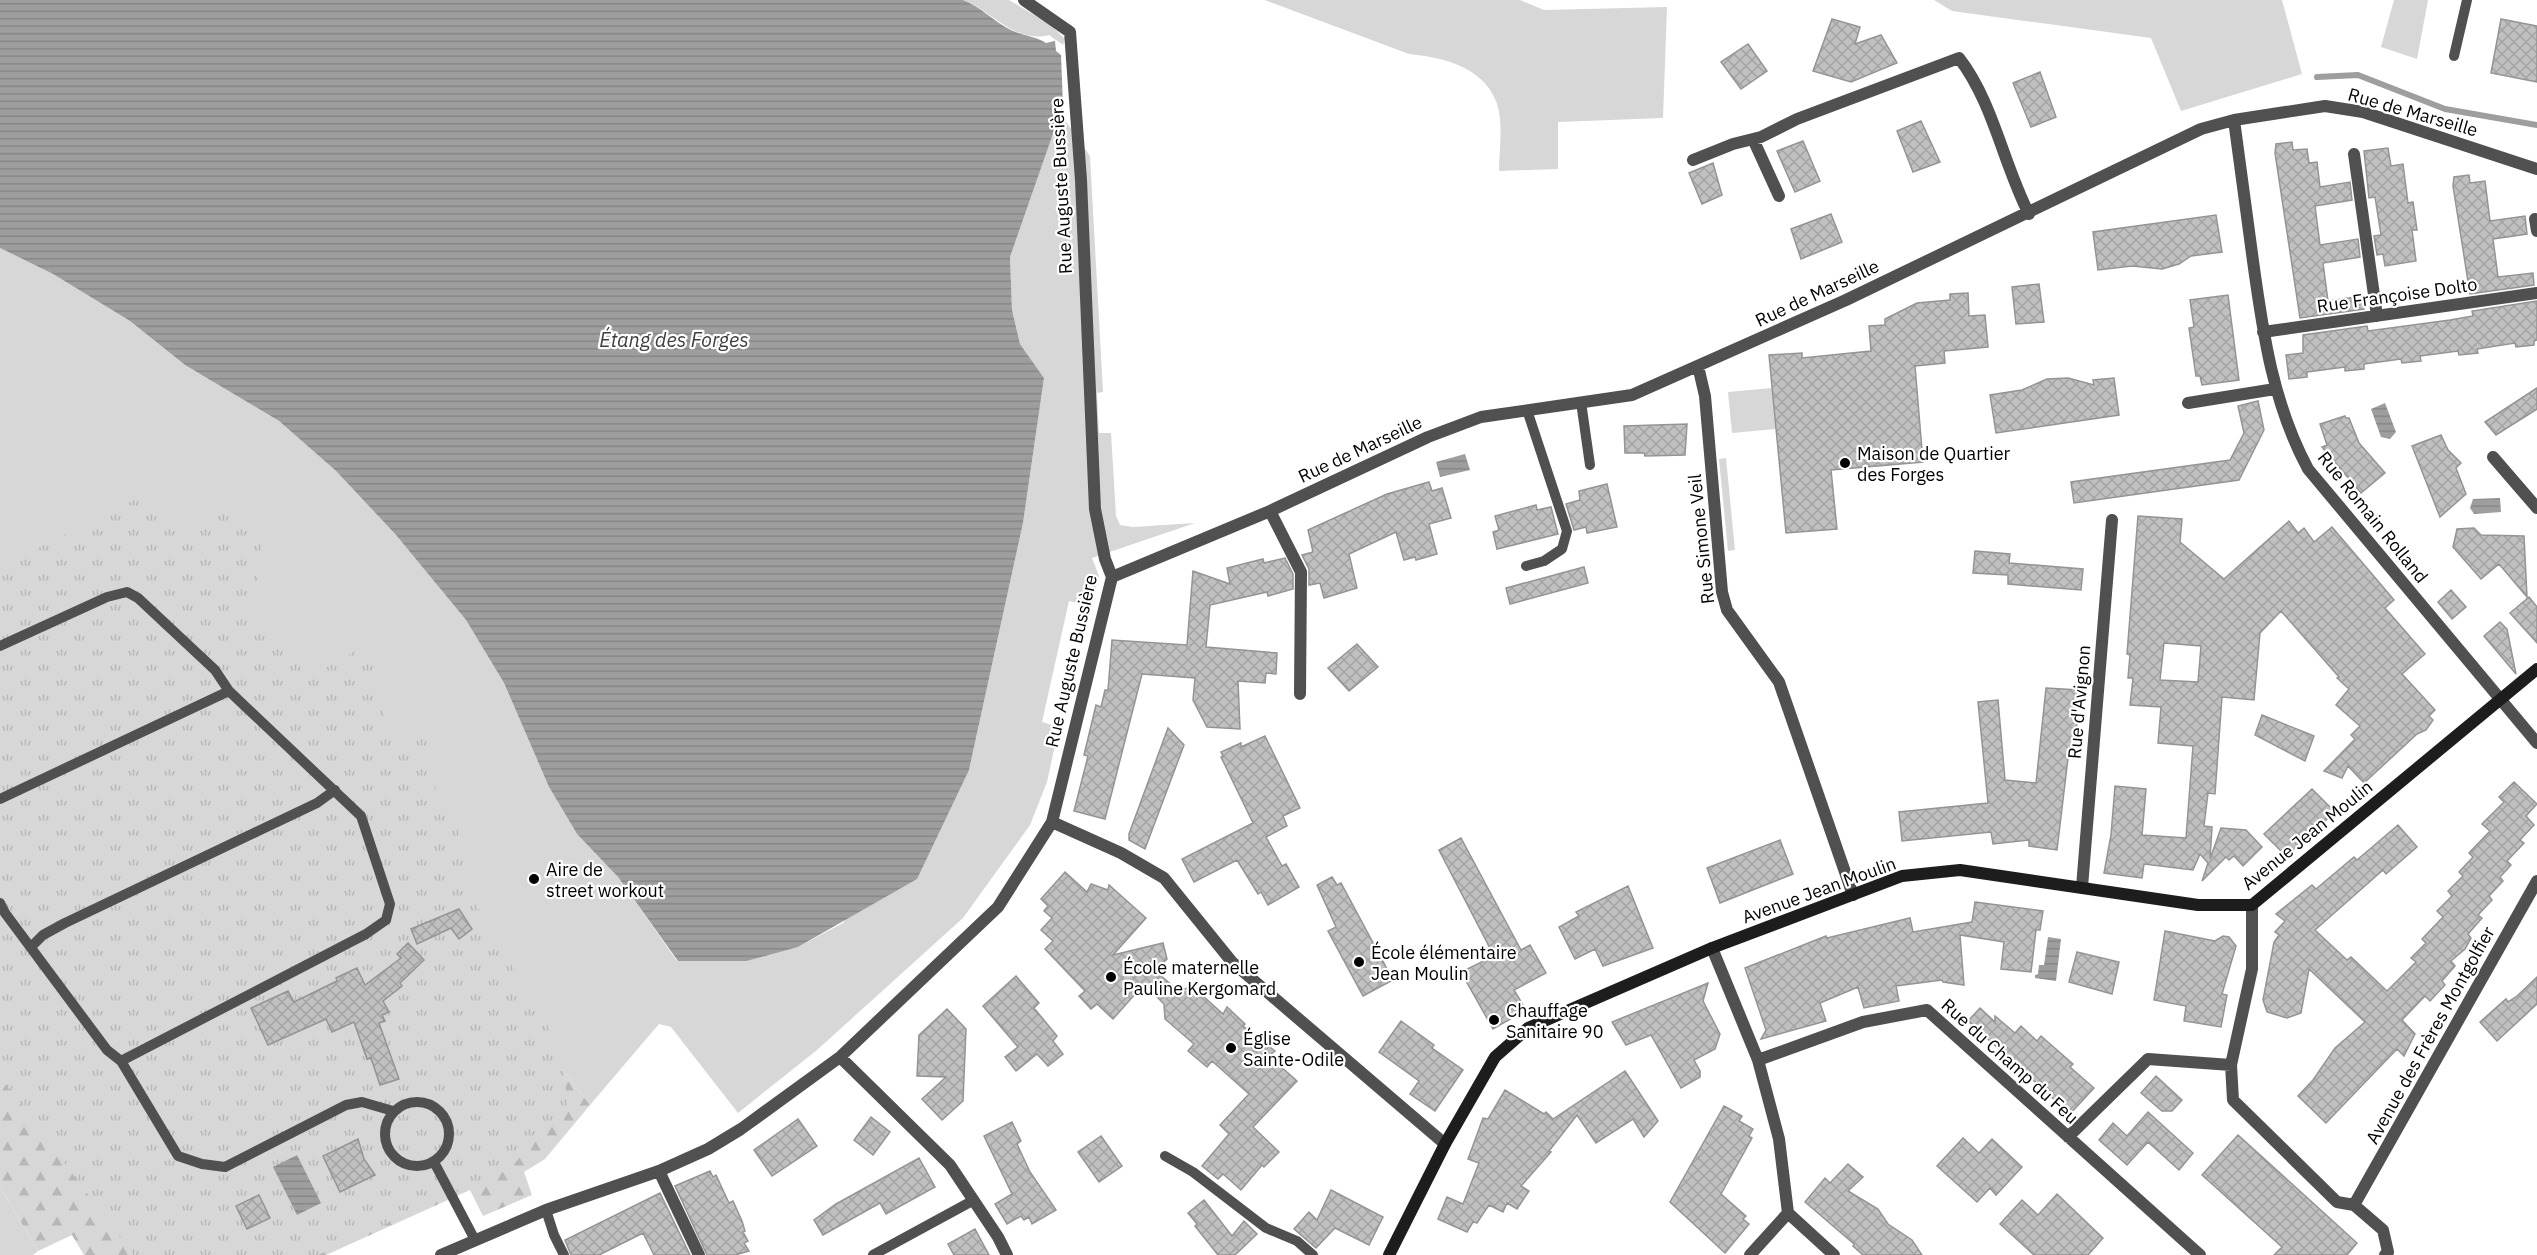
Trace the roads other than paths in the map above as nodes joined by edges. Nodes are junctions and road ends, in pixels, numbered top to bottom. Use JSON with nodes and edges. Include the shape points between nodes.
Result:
{"nodes":[{"id":1,"x":1024,"y":0,"type":"edge"},
{"id":2,"x":2466,"y":0,"type":"edge"},
{"id":3,"x":2454,"y":56,"type":"dead end"},
{"id":4,"x":2234,"y":120,"type":"junction"},
{"id":5,"x":1753,"y":139,"type":"junction"},
{"id":6,"x":2354,"y":154,"type":"dead end"},
{"id":7,"x":1693,"y":160,"type":"dead end"},
{"id":8,"x":2537,"y":169,"type":"edge"},
{"id":9,"x":1779,"y":196,"type":"dead end"},
{"id":10,"x":2028,"y":214,"type":"junction"},
{"id":11,"x":2537,"y":293,"type":"edge"},
{"id":12,"x":2377,"y":316,"type":"junction"},
{"id":13,"x":2263,"y":333,"type":"junction"},
{"id":14,"x":1698,"y":366,"type":"junction"},
{"id":15,"x":2275,"y":389,"type":"junction"},
{"id":16,"x":1581,"y":402,"type":"junction"},
{"id":17,"x":2188,"y":404,"type":"dead end"},
{"id":18,"x":1527,"y":410,"type":"junction"},
{"id":19,"x":2493,"y":457,"type":"dead end"},
{"id":20,"x":1590,"y":465,"type":"dead end"},
{"id":21,"x":2537,"y":508,"type":"edge"},
{"id":22,"x":1270,"y":511,"type":"junction"},
{"id":23,"x":2112,"y":520,"type":"dead end"},
{"id":24,"x":1526,"y":566,"type":"dead end"},
{"id":25,"x":1112,"y":577,"type":"junction"},
{"id":26,"x":0,"y":646,"type":"edge"},
{"id":27,"x":2537,"y":669,"type":"edge"},
{"id":28,"x":229,"y":691,"type":"junction"},
{"id":29,"x":1300,"y":694,"type":"dead end"},
{"id":30,"x":2502,"y":699,"type":"junction"},
{"id":31,"x":2537,"y":743,"type":"edge"},
{"id":32,"x":335,"y":790,"type":"junction"},
{"id":33,"x":0,"y":799,"type":"edge"},
{"id":34,"x":1052,"y":822,"type":"junction"},
{"id":35,"x":2537,"y":881,"type":"edge"},
{"id":36,"x":2082,"y":886,"type":"junction"},
{"id":37,"x":1853,"y":895,"type":"junction"},
{"id":38,"x":0,"y":903,"type":"edge"},
{"id":39,"x":2252,"y":905,"type":"junction"},
{"id":40,"x":31,"y":947,"type":"junction"},
{"id":41,"x":1712,"y":948,"type":"junction"},
{"id":42,"x":840,"y":1057,"type":"junction"},
{"id":43,"x":1758,"y":1060,"type":"junction"},
{"id":44,"x":121,"y":1061,"type":"junction"},
{"id":45,"x":2231,"y":1065,"type":"junction"},
{"id":46,"x":393,"y":1111,"type":"junction"},
{"id":47,"x":2068,"y":1137,"type":"junction"},
{"id":48,"x":1445,"y":1144,"type":"junction"},
{"id":49,"x":1165,"y":1156,"type":"dead end"},
{"id":50,"x":434,"y":1162,"type":"junction"},
{"id":51,"x":659,"y":1172,"type":"junction"},
{"id":52,"x":974,"y":1200,"type":"junction"},
{"id":53,"x":2355,"y":1205,"type":"junction"},
{"id":54,"x":546,"y":1210,"type":"junction"},
{"id":55,"x":1788,"y":1213,"type":"junction"},
{"id":56,"x":475,"y":1240,"type":"junction"},
{"id":57,"x":2386,"y":1253,"type":"edge"},
{"id":58,"x":441,"y":1255,"type":"edge"},
{"id":59,"x":564,"y":1255,"type":"edge"},
{"id":60,"x":699,"y":1255,"type":"edge"},
{"id":61,"x":873,"y":1255,"type":"edge"},
{"id":62,"x":1007,"y":1255,"type":"edge"},
{"id":63,"x":1313,"y":1255,"type":"edge"},
{"id":64,"x":1389,"y":1255,"type":"edge"},
{"id":65,"x":1750,"y":1255,"type":"edge"},
{"id":66,"x":1834,"y":1255,"type":"edge"},
{"id":67,"x":2200,"y":1255,"type":"edge"}],
"edges":[{"from":1,"to":25,"type":"street","name":"Rue Auguste Bussière","via":[[1070,32],[1081,180],[1095,509]]},
{"from":2,"to":3,"type":"lane"},
{"from":4,"to":8,"type":"street","name":"Rue de Marseille","via":[[2325,106],[2363,112]]},
{"from":4,"to":10,"type":"street","name":"Rue de Marseille","via":[[2201,129]]},
{"from":4,"to":13,"type":"street","name":"Rue Romain Rolland"},
{"from":5,"to":7,"type":"street"},
{"from":5,"to":9,"type":"street"},
{"from":5,"to":10,"type":"street","via":[[1959,58],[1972,75]]},
{"from":6,"to":12,"type":"street"},
{"from":10,"to":14,"type":"street","name":"Rue de Marseille"},
{"from":11,"to":12,"type":"street","name":"Rue Françoise Dolto"},
{"from":12,"to":13,"type":"street","name":"Rue Françoise Dolto"},
{"from":13,"to":15,"type":"street","name":"Rue Romain Rolland"},
{"from":14,"to":16,"type":"street","name":"Rue de Marseille","via":[[1632,395]]},
{"from":14,"to":37,"type":"street","name":"Rue Simone Veil","via":[[1705,396],[1722,592],[1727,610],[1779,682]]},
{"from":15,"to":17,"type":"street"},
{"from":15,"to":30,"type":"street","name":"Rue Romain Rolland","via":[[2308,469]]},
{"from":16,"to":18,"type":"street","name":"Rue de Marseille"},
{"from":16,"to":20,"type":"lane"},
{"from":18,"to":22,"type":"street","name":"Rue de Marseille","via":[[1481,417],[1428,437]]},
{"from":18,"to":24,"type":"lane","via":[[1566,531],[1562,549],[1544,561]]},
{"from":19,"to":21,"type":"street"},
{"from":22,"to":25,"type":"street","name":"Rue de Marseille"},
{"from":22,"to":29,"type":"street","via":[[1301,572]]},
{"from":23,"to":36,"type":"street","name":"Rue d'Avignon"},
{"from":25,"to":34,"type":"street","name":"Rue Auguste Bussière"},
{"from":26,"to":28,"type":"lane","via":[[107,597],[127,592],[215,670]]},
{"from":27,"to":30,"type":"main road","name":"Avenue Jean Moulin"},
{"from":28,"to":32,"type":"lane"},
{"from":28,"to":33,"type":"lane"},
{"from":30,"to":31,"type":"street","name":"Rue Romain Rolland"},
{"from":30,"to":39,"type":"main road","name":"Avenue Jean Moulin"},
{"from":32,"to":40,"type":"lane","via":[[65,923]]},
{"from":32,"to":44,"type":"lane","via":[[361,816],[390,904],[386,920]]},
{"from":34,"to":42,"type":"street","name":"Rue Auguste Bussière","via":[[998,907]]},
{"from":34,"to":48,"type":"street","via":[[1122,853],[1164,878],[1232,962]]},
{"from":35,"to":53,"type":"street","name":"Avenue des Frères Montgolfier"},
{"from":36,"to":37,"type":"main road","name":"Avenue Jean Moulin","via":[[1960,870],[1902,876]]},
{"from":36,"to":39,"type":"main road","name":"Avenue Jean Moulin","via":[[2198,905]]},
{"from":37,"to":41,"type":"main road","name":"Avenue Jean Moulin"},
{"from":38,"to":40,"type":"lane"},
{"from":39,"to":45,"type":"street","via":[[2252,969]]},
{"from":40,"to":44,"type":"lane","via":[[107,1050]]},
{"from":41,"to":43,"type":"street"},
{"from":41,"to":48,"type":"main road","name":"Avenue Jean Moulin","via":[[1528,1028],[1495,1057]]},
{"from":42,"to":51,"type":"street","name":"Rue Auguste Bussière","via":[[741,1130]]},
{"from":42,"to":52,"type":"street","via":[[950,1165]]},
{"from":43,"to":47,"type":"street","name":"Rue du Champ du Feu","via":[[1863,1022],[1927,1010]]},
{"from":43,"to":55,"type":"street","via":[[1779,1139]]},
{"from":44,"to":46,"type":"lane","via":[[178,1156],[202,1164],[225,1167],[346,1105],[362,1102]]},
{"from":45,"to":47,"type":"street","via":[[2148,1059]]},
{"from":45,"to":53,"type":"street","via":[[2233,1100],[2337,1202]]},
{"from":46,"to":50,"type":"lane","via":[[384,1130],[393,1157],[407,1165]]},
{"from":46,"to":50,"type":"lane","via":[[417,1100],[431,1104],[444,1115],[449,1141]]},
{"from":47,"to":67,"type":"street","name":"Rue du Champ du Feu"},
{"from":48,"to":64,"type":"main road","name":"Avenue Jean Moulin"},
{"from":49,"to":63,"type":"lane","via":[[1193,1172],[1266,1228],[1297,1241]]},
{"from":50,"to":56,"type":"lane"},
{"from":51,"to":54,"type":"street","name":"Rue Auguste Bussière"},
{"from":51,"to":60,"type":"street"},
{"from":52,"to":61,"type":"lane"},
{"from":52,"to":62,"type":"street"},
{"from":53,"to":57,"type":"street","via":[[2383,1230]]},
{"from":54,"to":56,"type":"street","name":"Rue Auguste Bussière"},
{"from":54,"to":59,"type":"lane"},
{"from":55,"to":65,"type":"street"},
{"from":55,"to":66,"type":"street"},
{"from":56,"to":58,"type":"street","name":"Rue Auguste Bussière"}]}
